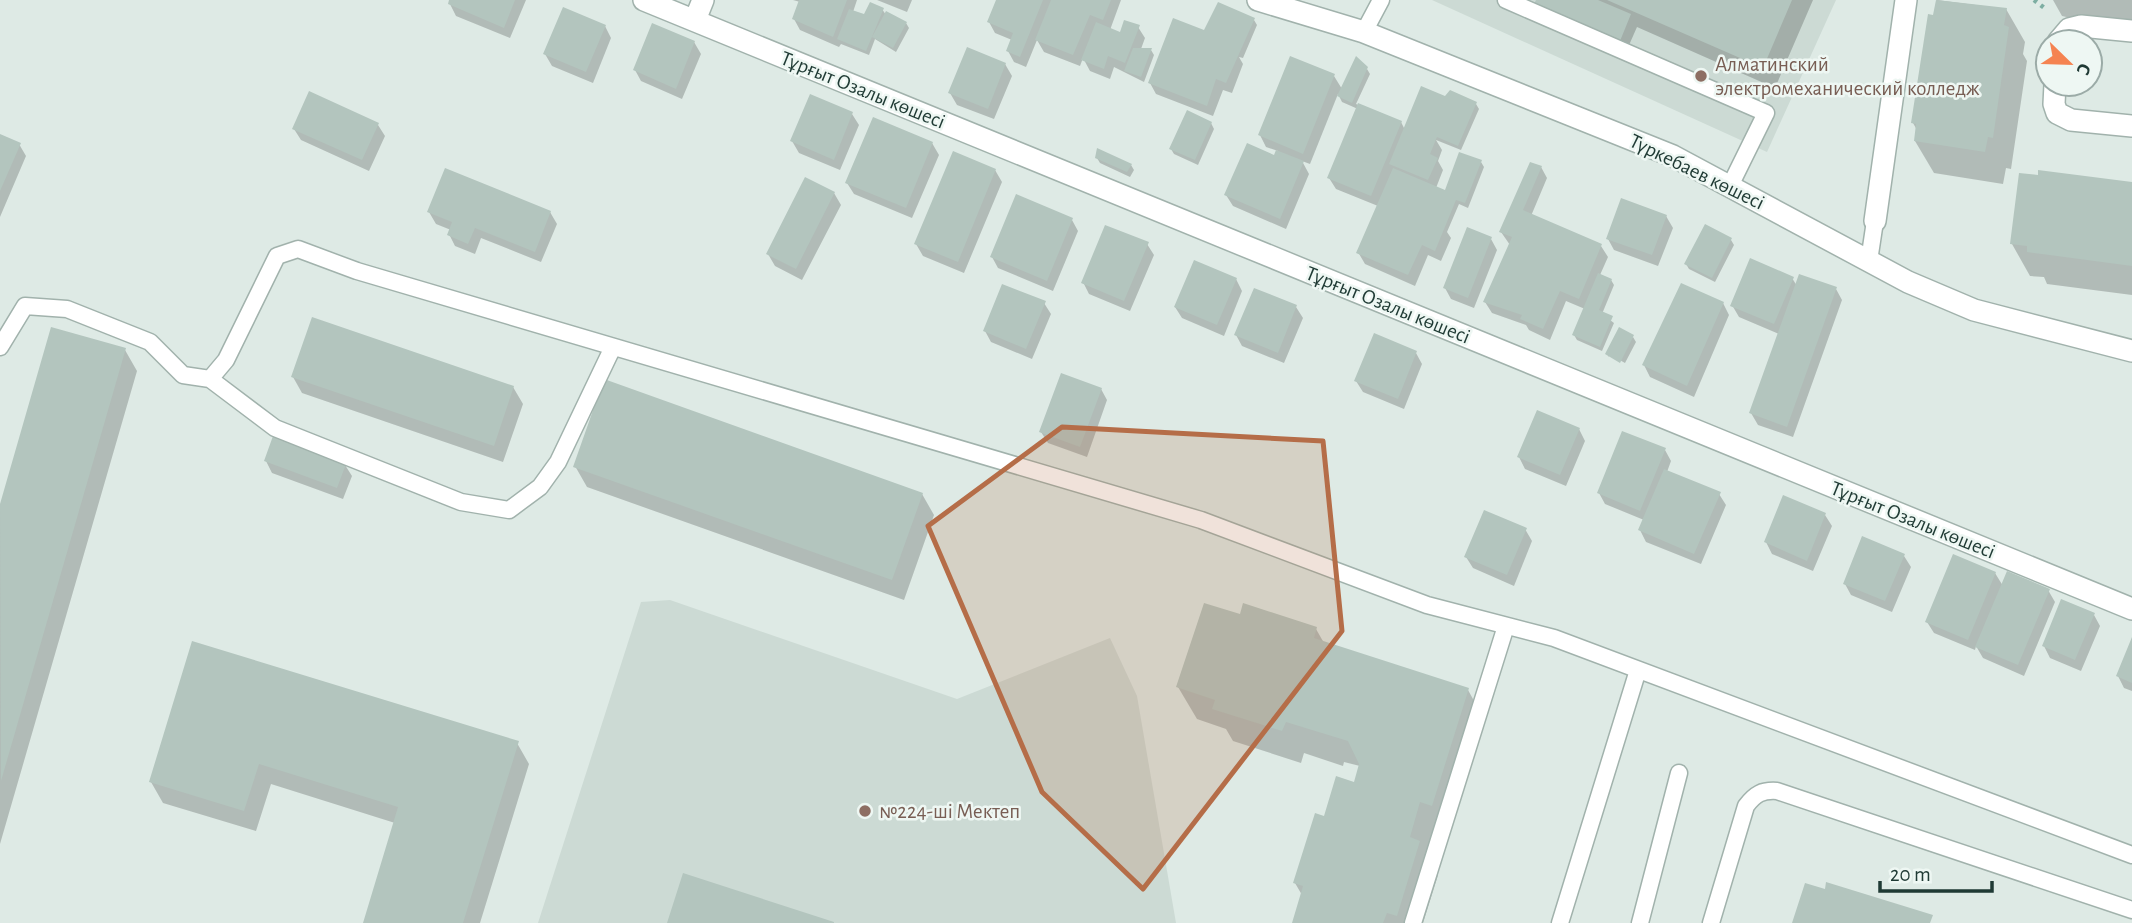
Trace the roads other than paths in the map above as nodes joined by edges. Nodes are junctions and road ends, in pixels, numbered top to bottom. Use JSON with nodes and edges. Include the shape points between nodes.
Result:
{"nodes":[{"id":1,"x":644,"y":0,"type":"edge"},
{"id":2,"x":703,"y":0,"type":"edge"},
{"id":3,"x":1258,"y":0,"type":"edge"},
{"id":4,"x":1381,"y":0,"type":"edge"},
{"id":5,"x":1506,"y":0,"type":"edge"},
{"id":6,"x":1906,"y":0,"type":"edge"},
{"id":7,"x":695,"y":20,"type":"junction"},
{"id":8,"x":2073,"y":28,"type":"edge"},
{"id":9,"x":2101,"y":28,"type":"edge"},
{"id":10,"x":2104,"y":28,"type":"edge"},
{"id":11,"x":2132,"y":31,"type":"edge"},
{"id":12,"x":1364,"y":32,"type":"junction"},
{"id":13,"x":2054,"y":98,"type":"edge"},
{"id":14,"x":2132,"y":126,"type":"edge"},
{"id":15,"x":1730,"y":186,"type":"junction"},
{"id":16,"x":1875,"y":220,"type":"joint"},
{"id":17,"x":1870,"y":261,"type":"junction"},
{"id":18,"x":1,"y":344,"type":"edge"},
{"id":19,"x":613,"y":347,"type":"junction"},
{"id":20,"x":2132,"y":351,"type":"edge"},
{"id":21,"x":210,"y":379,"type":"junction"},
{"id":22,"x":2132,"y":609,"type":"edge"},
{"id":23,"x":1506,"y":626,"type":"junction"},
{"id":24,"x":1638,"y":670,"type":"junction"},
{"id":25,"x":1679,"y":773,"type":"dead end"},
{"id":26,"x":2132,"y":855,"type":"edge"},
{"id":27,"x":2132,"y":910,"type":"edge"},
{"id":28,"x":1413,"y":923,"type":"edge"},
{"id":29,"x":1560,"y":923,"type":"edge"},
{"id":30,"x":1640,"y":923,"type":"edge"},
{"id":31,"x":1711,"y":923,"type":"edge"}],
"edges":[{"from":1,"to":7,"type":"street","name":"Тұрғыт Озалы көшесі"},
{"from":2,"to":7,"type":"street"},
{"from":3,"to":12,"type":"street","name":"Түркебаев көшесі"},
{"from":4,"to":12,"type":"lane"},
{"from":5,"to":15,"type":"lane","via":[[1766,113]]},
{"from":6,"to":16,"type":"street"},
{"from":7,"to":22,"type":"street","name":"Тұрғыт Озалы көшесі"},
{"from":8,"to":9,"type":"street"},
{"from":10,"to":11,"type":"street"},
{"from":12,"to":15,"type":"street","name":"Түркебаев көшесі","via":[[1673,156]]},
{"from":13,"to":14,"type":"street","via":[[2057,113],[2071,120]]},
{"from":15,"to":17,"type":"street","name":"Түркебаев көшесі"},
{"from":16,"to":17,"type":"lane"},
{"from":17,"to":20,"type":"street","name":"Түркебаев көшесі","via":[[1974,310]]},
{"from":18,"to":21,"type":"lane","via":[[25,306],[67,309],[150,342],[183,375]]},
{"from":19,"to":21,"type":"lane","via":[[298,249],[277,256],[226,360]]},
{"from":19,"to":21,"type":"lane","via":[[558,462],[540,487],[509,510],[461,502],[275,428]]},
{"from":19,"to":23,"type":"lane","via":[[1201,520],[1427,605]]},
{"from":23,"to":24,"type":"lane","via":[[1554,638]]},
{"from":23,"to":28,"type":"lane"},
{"from":24,"to":26,"type":"lane"},
{"from":24,"to":29,"type":"lane"},
{"from":25,"to":30,"type":"lane"},
{"from":27,"to":31,"type":"lane","via":[[1765,790],[1746,806]]}]}
